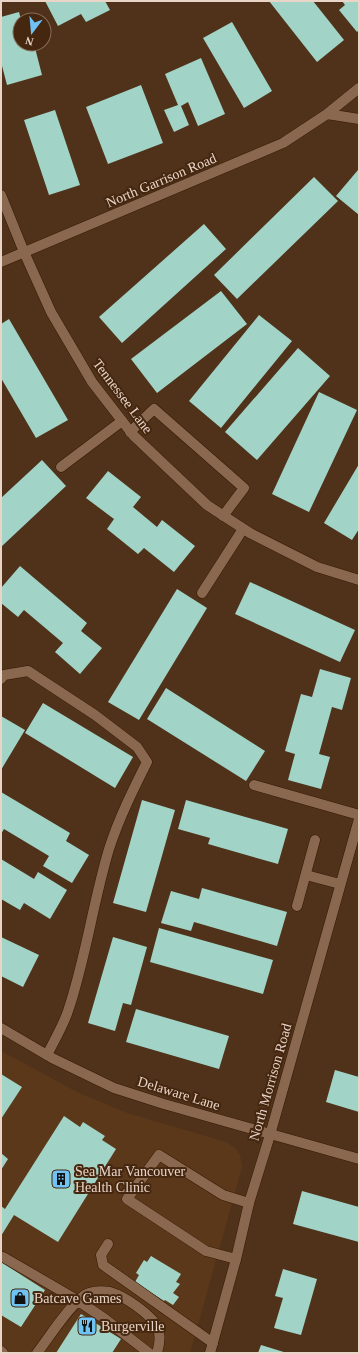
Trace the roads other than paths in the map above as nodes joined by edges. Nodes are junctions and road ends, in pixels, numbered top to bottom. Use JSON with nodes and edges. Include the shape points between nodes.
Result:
{"nodes":[{"id":1,"x":359,"y":88,"type":"edge"},
{"id":2,"x":327,"y":114,"type":"junction"},
{"id":3,"x":359,"y":119,"type":"edge"},
{"id":4,"x":1,"y":196,"type":"edge"},
{"id":5,"x":24,"y":252,"type":"junction"},
{"id":6,"x":1,"y":262,"type":"edge"},
{"id":7,"x":122,"y":421,"type":"junction"},
{"id":8,"x":130,"y":432,"type":"junction"},
{"id":9,"x":61,"y":468,"type":"dead end"},
{"id":10,"x":223,"y":516,"type":"junction"},
{"id":11,"x":243,"y":529,"type":"junction"},
{"id":12,"x":359,"y":580,"type":"edge"},
{"id":13,"x":202,"y":593,"type":"dead end"},
{"id":14,"x":1,"y":679,"type":"edge"},
{"id":15,"x":254,"y":785,"type":"dead end"},
{"id":16,"x":359,"y":815,"type":"edge"},
{"id":17,"x":359,"y":819,"type":"edge"},
{"id":18,"x":315,"y":840,"type":"dead end"},
{"id":19,"x":306,"y":875,"type":"junction"},
{"id":20,"x":340,"y":884,"type":"junction"},
{"id":21,"x":297,"y":906,"type":"dead end"},
{"id":22,"x":1,"y":1028,"type":"edge"},
{"id":23,"x":47,"y":1055,"type":"junction"},
{"id":24,"x":270,"y":1135,"type":"junction"},
{"id":25,"x":359,"y":1159,"type":"edge"},
{"id":26,"x":249,"y":1203,"type":"junction"},
{"id":27,"x":108,"y":1244,"type":"dead end"},
{"id":28,"x":3,"y":1257,"type":"dead end"},
{"id":29,"x":236,"y":1260,"type":"junction"},
{"id":30,"x":77,"y":1300,"type":"junction"},
{"id":31,"x":212,"y":1348,"type":"edge"},
{"id":32,"x":37,"y":1353,"type":"edge"},
{"id":33,"x":149,"y":1353,"type":"edge"},
{"id":34,"x":157,"y":1353,"type":"edge"}],
"edges":[{"from":1,"to":2,"type":"street","name":"North Garrison Road"},
{"from":2,"to":3,"type":"street"},
{"from":2,"to":5,"type":"street","name":"North Garrison Road","via":[[283,143]]},
{"from":4,"to":5,"type":"street","name":"Tennessee Lane"},
{"from":5,"to":6,"type":"street","name":"North Garrison Road"},
{"from":5,"to":7,"type":"street","name":"Tennessee Lane","via":[[52,312],[84,369]]},
{"from":7,"to":8,"type":"street","name":"Tennessee Lane"},
{"from":7,"to":9,"type":"street"},
{"from":8,"to":10,"type":"street","name":"Tennessee Lane","via":[[207,505]]},
{"from":8,"to":10,"type":"street","via":[[154,409],[244,488]]},
{"from":10,"to":11,"type":"street","name":"Tennessee Lane"},
{"from":11,"to":12,"type":"street","name":"Tennessee Lane","via":[[316,566]]},
{"from":11,"to":13,"type":"street"},
{"from":14,"to":23,"type":"street","via":[[4,675],[28,671],[137,747],[147,762],[121,815],[93,909],[89,934],[68,1012]]},
{"from":15,"to":16,"type":"street"},
{"from":17,"to":20,"type":"street","name":"North Morrison Road"},
{"from":18,"to":19,"type":"street"},
{"from":19,"to":20,"type":"street"},
{"from":19,"to":21,"type":"street"},
{"from":20,"to":24,"type":"street","name":"North Morrison Road"},
{"from":22,"to":23,"type":"street","name":"Delaware Lane"},
{"from":23,"to":24,"type":"street","name":"Delaware Lane","via":[[114,1088]]},
{"from":24,"to":25,"type":"street","name":"Delaware Lane"},
{"from":24,"to":26,"type":"street","name":"North Morrison Road"},
{"from":26,"to":29,"type":"street","name":"North Morrison Road"},
{"from":26,"to":29,"type":"street","via":[[223,1196],[159,1155],[127,1199],[206,1251]]},
{"from":27,"to":31,"type":"street","via":[[101,1255],[103,1265]]},
{"from":28,"to":30,"type":"street"},
{"from":29,"to":31,"type":"street","name":"North Morrison Road"},
{"from":30,"to":32,"type":"street"},
{"from":30,"to":33,"type":"street"},
{"from":30,"to":34,"type":"street","via":[[88,1293],[99,1292],[111,1292],[124,1298],[151,1318],[158,1329]]}]}
